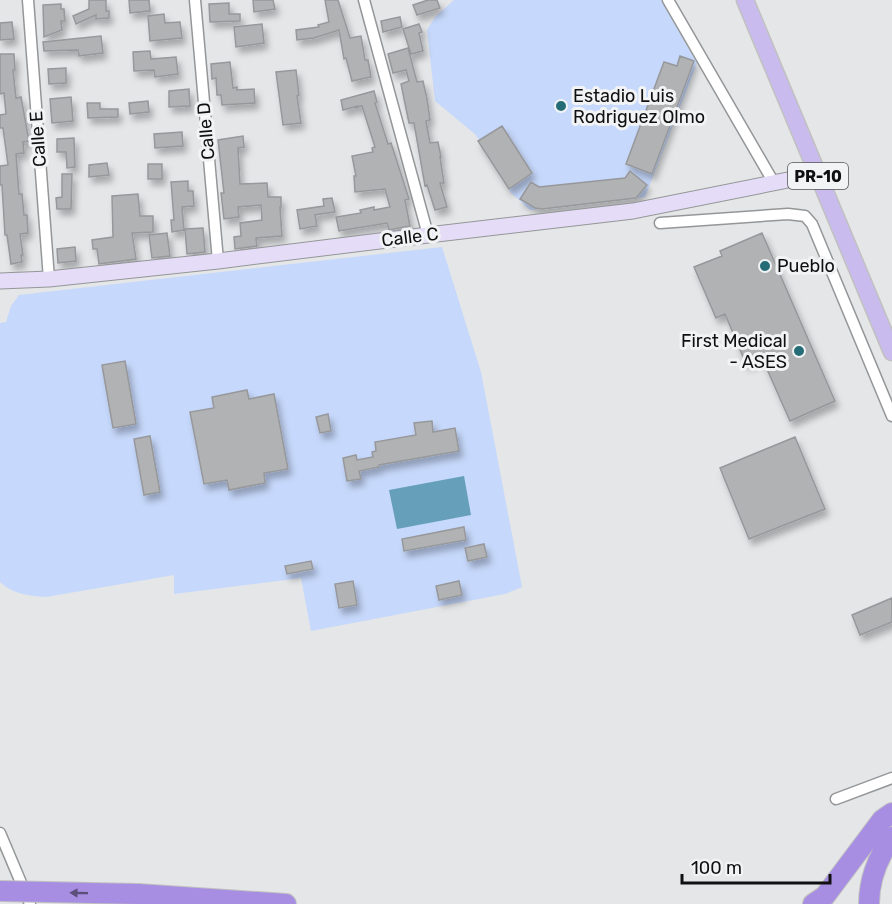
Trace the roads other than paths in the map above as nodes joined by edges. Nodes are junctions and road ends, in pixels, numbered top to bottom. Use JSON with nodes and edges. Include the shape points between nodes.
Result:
{"nodes":[{"id":1,"x":28,"y":0,"type":"edge"},
{"id":2,"x":195,"y":0,"type":"edge"},
{"id":3,"x":364,"y":0,"type":"edge"},
{"id":4,"x":668,"y":0,"type":"edge"},
{"id":5,"x":745,"y":0,"type":"edge"},
{"id":6,"x":677,"y":5,"type":"edge"},
{"id":7,"x":818,"y":174,"type":"junction"},
{"id":8,"x":774,"y":183,"type":"junction"},
{"id":9,"x":660,"y":223,"type":"dead end"},
{"id":10,"x":428,"y":235,"type":"junction"},
{"id":11,"x":218,"y":261,"type":"junction"},
{"id":12,"x":49,"y":279,"type":"junction"},
{"id":13,"x":0,"y":280,"type":"edge"},
{"id":14,"x":892,"y":352,"type":"edge"},
{"id":15,"x":892,"y":416,"type":"edge"},
{"id":16,"x":892,"y":778,"type":"edge"},
{"id":17,"x":836,"y":799,"type":"dead end"},
{"id":18,"x":892,"y":813,"type":"edge"},
{"id":19,"x":0,"y":833,"type":"edge"},
{"id":20,"x":892,"y":837,"type":"edge"},
{"id":21,"x":0,"y":891,"type":"edge"},
{"id":22,"x":30,"y":904,"type":"edge"},
{"id":23,"x":286,"y":904,"type":"edge"},
{"id":24,"x":813,"y":904,"type":"edge"},
{"id":25,"x":869,"y":904,"type":"edge"}],
"edges":[{"from":1,"to":12,"type":"street","name":"Calle E"},
{"from":2,"to":11,"type":"street","name":"Calle D"},
{"from":3,"to":10,"type":"street"},
{"from":4,"to":6,"type":"street"},
{"from":5,"to":7,"type":"main road","number":"PR-10"},
{"from":6,"to":8,"type":"street"},
{"from":7,"to":8,"type":"street","name":"Calle C"},
{"from":7,"to":14,"type":"main road","number":"PR-10"},
{"from":8,"to":10,"type":"street","name":"Calle C","via":[[633,211]]},
{"from":9,"to":15,"type":"street","via":[[806,216]]},
{"from":10,"to":11,"type":"street","name":"Calle C"},
{"from":11,"to":12,"type":"street","name":"Calle C"},
{"from":12,"to":13,"type":"street","name":"Calle C"},
{"from":16,"to":17,"type":"street"},
{"from":18,"to":24,"type":"highway","via":[[882,820],[825,896]]},
{"from":19,"to":22,"type":"street"},
{"from":20,"to":25,"type":"highway","via":[[873,874]]},
{"from":23,"to":21,"type":"highway","one_way":true,"bridge":true,"via":[[138,894]]}]}
